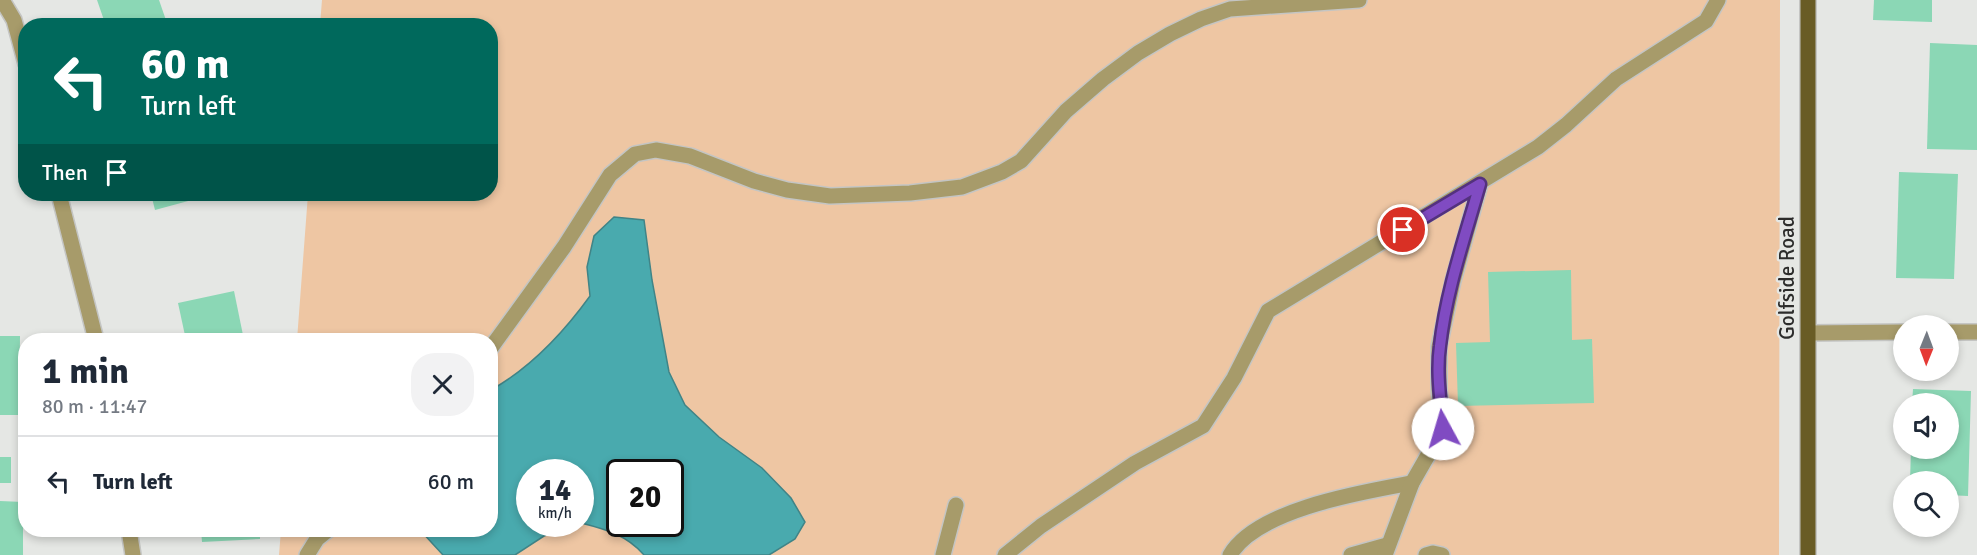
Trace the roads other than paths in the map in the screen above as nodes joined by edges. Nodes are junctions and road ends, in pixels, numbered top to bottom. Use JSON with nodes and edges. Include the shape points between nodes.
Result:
{"nodes":[{"id":1,"x":2,"y":0,"type":"edge"},
{"id":2,"x":1359,"y":0,"type":"edge"},
{"id":3,"x":1719,"y":0,"type":"edge"},
{"id":4,"x":1808,"y":0,"type":"edge"},
{"id":5,"x":18,"y":35,"type":"edge"},
{"id":6,"x":1480,"y":184,"type":"junction"},
{"id":7,"x":60,"y":201,"type":"edge"},
{"id":8,"x":1893,"y":332,"type":"edge"},
{"id":9,"x":1959,"y":332,"type":"edge"},
{"id":10,"x":1977,"y":332,"type":"edge"},
{"id":11,"x":94,"y":333,"type":"edge"},
{"id":12,"x":1809,"y":333,"type":"junction"},
{"id":13,"x":498,"y":338,"type":"edge"},
{"id":14,"x":1412,"y":483,"type":"junction"},
{"id":15,"x":956,"y":505,"type":"dead end"},
{"id":16,"x":130,"y":537,"type":"edge"},
{"id":17,"x":319,"y":537,"type":"edge"},
{"id":18,"x":1233,"y":549,"type":"edge"},
{"id":19,"x":1386,"y":550,"type":"edge"},
{"id":20,"x":133,"y":555,"type":"edge"},
{"id":21,"x":307,"y":555,"type":"edge"},
{"id":22,"x":943,"y":555,"type":"edge"},
{"id":23,"x":1005,"y":555,"type":"edge"},
{"id":24,"x":1218,"y":555,"type":"edge"},
{"id":25,"x":1351,"y":555,"type":"edge"},
{"id":26,"x":1426,"y":555,"type":"edge"},
{"id":27,"x":1442,"y":555,"type":"edge"},
{"id":28,"x":1808,"y":555,"type":"edge"}],
"edges":[{"from":1,"to":5,"type":"street"},
{"from":2,"to":13,"type":"street","via":[[1230,9],[1201,19],[1146,48],[1102,79],[1066,111],[1021,161],[962,187],[830,196],[754,181],[690,156],[656,150],[634,154],[610,175],[564,248]]},
{"from":3,"to":6,"type":"street","via":[[1706,21],[1616,79],[1538,147]]},
{"from":4,"to":12,"type":"main road","name":"Golfside Road"},
{"from":6,"to":14,"type":"street","via":[[1439,347],[1443,429]]},
{"from":6,"to":23,"type":"street","via":[[1268,311],[1234,378],[1203,426],[1135,463]]},
{"from":7,"to":11,"type":"street"},
{"from":8,"to":12,"type":"street"},
{"from":9,"to":10,"type":"street"},
{"from":12,"to":28,"type":"main road","name":"Golfside Road"},
{"from":14,"to":18,"type":"street","via":[[1354,494],[1282,515]]},
{"from":14,"to":19,"type":"street"},
{"from":15,"to":22,"type":"street"},
{"from":16,"to":20,"type":"street"},
{"from":17,"to":21,"type":"street"},
{"from":18,"to":24,"type":"street"},
{"from":19,"to":25,"type":"street"},
{"from":26,"to":27,"type":"street"}]}
